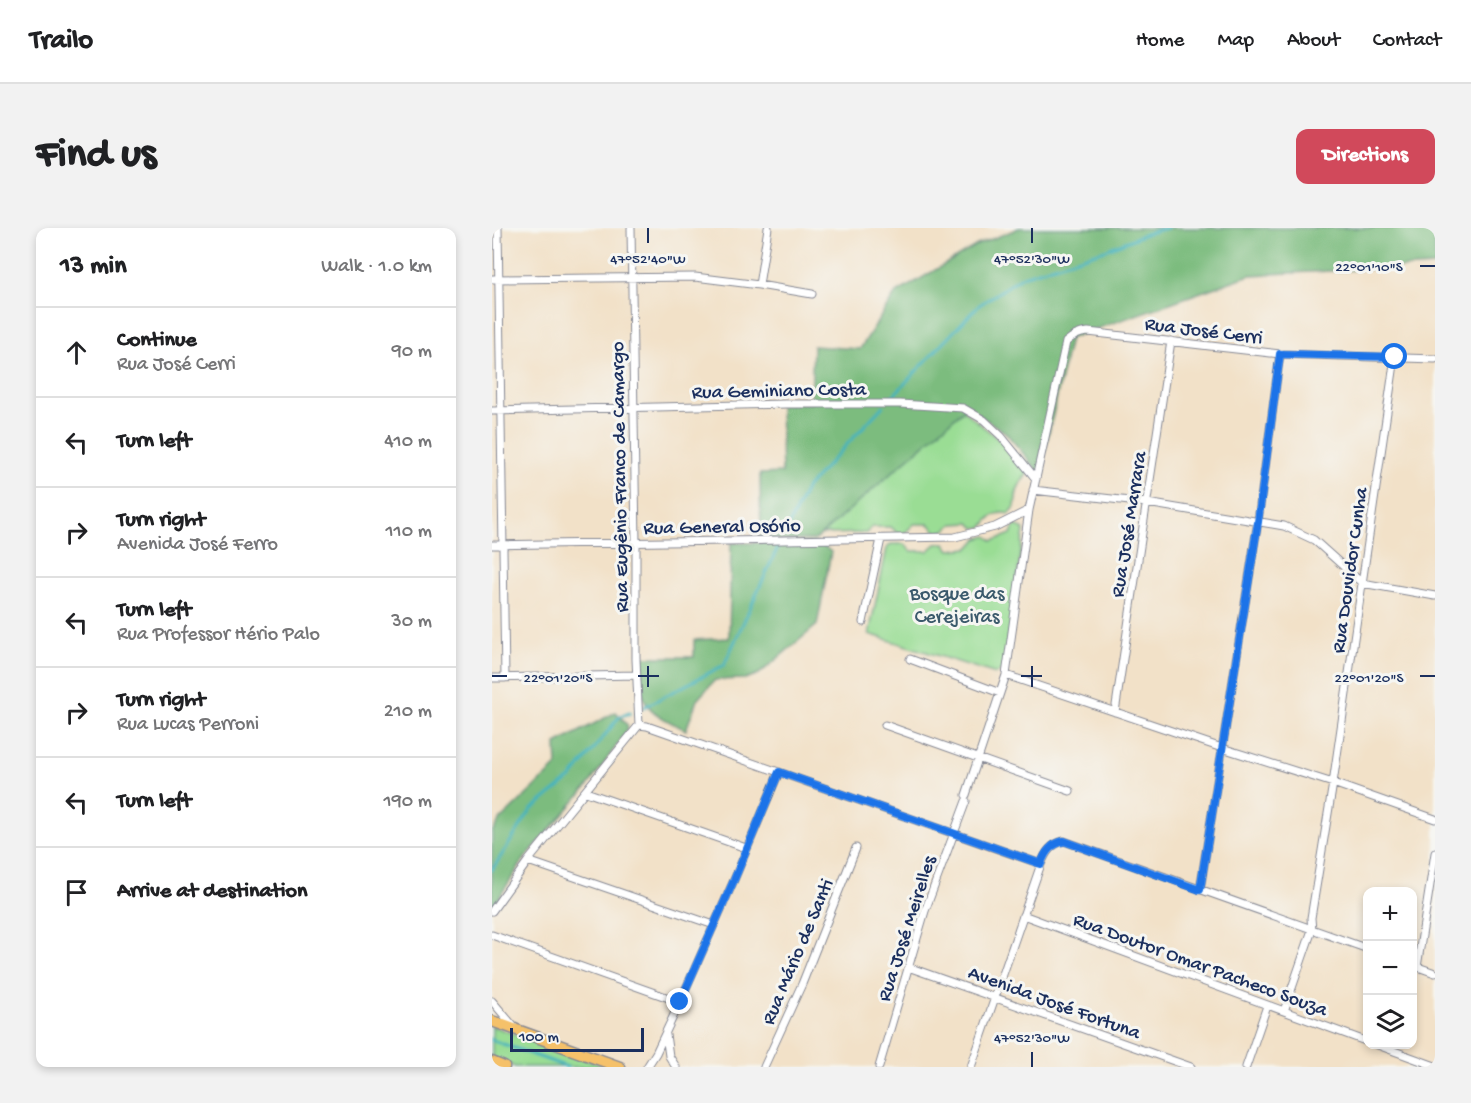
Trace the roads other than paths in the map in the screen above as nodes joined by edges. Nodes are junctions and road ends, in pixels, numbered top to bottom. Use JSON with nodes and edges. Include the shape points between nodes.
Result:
{"nodes":[{"id":1,"x":498,"y":228,"type":"edge"},
{"id":2,"x":631,"y":228,"type":"edge"},
{"id":3,"x":768,"y":228,"type":"edge"},
{"id":4,"x":632,"y":276,"type":"junction"},
{"id":5,"x":495,"y":279,"type":"edge"},
{"id":6,"x":759,"y":285,"type":"junction"},
{"id":7,"x":812,"y":294,"type":"dead end"},
{"id":8,"x":1078,"y":333,"type":"joint"},
{"id":9,"x":1171,"y":341,"type":"junction"},
{"id":10,"x":1280,"y":354,"type":"junction"},
{"id":11,"x":1395,"y":357,"type":"junction"},
{"id":12,"x":1435,"y":359,"type":"edge"},
{"id":13,"x":634,"y":407,"type":"junction"},
{"id":14,"x":492,"y":411,"type":"edge"},
{"id":15,"x":501,"y":411,"type":"junction"},
{"id":16,"x":1036,"y":479,"type":"junction"},
{"id":17,"x":1033,"y":490,"type":"junction"},
{"id":18,"x":1147,"y":503,"type":"junction"},
{"id":19,"x":1029,"y":510,"type":"junction"},
{"id":20,"x":1258,"y":522,"type":"junction"},
{"id":21,"x":881,"y":538,"type":"junction"},
{"id":22,"x":636,"y":543,"type":"junction"},
{"id":23,"x":492,"y":545,"type":"edge"},
{"id":24,"x":502,"y":545,"type":"junction"},
{"id":25,"x":1362,"y":583,"type":"junction"},
{"id":26,"x":1435,"y":596,"type":"edge"},
{"id":27,"x":863,"y":622,"type":"dead end"},
{"id":28,"x":910,"y":659,"type":"dead end"},
{"id":29,"x":636,"y":675,"type":"junction"},
{"id":30,"x":1006,"y":675,"type":"junction"},
{"id":31,"x":492,"y":678,"type":"edge"},
{"id":32,"x":505,"y":678,"type":"junction"},
{"id":33,"x":1000,"y":693,"type":"junction"},
{"id":34,"x":1115,"y":712,"type":"junction"},
{"id":35,"x":639,"y":725,"type":"junction"},
{"id":36,"x":885,"y":725,"type":"dead end"},
{"id":37,"x":1222,"y":748,"type":"junction"},
{"id":38,"x":978,"y":758,"type":"junction"},
{"id":39,"x":779,"y":772,"type":"junction"},
{"id":40,"x":1333,"y":783,"type":"junction"},
{"id":41,"x":1070,"y":791,"type":"dead end"},
{"id":42,"x":586,"y":792,"type":"junction"},
{"id":43,"x":1435,"y":819,"type":"edge"},
{"id":44,"x":954,"y":834,"type":"junction"},
{"id":45,"x":746,"y":848,"type":"junction"},
{"id":46,"x":856,"y":848,"type":"dead end"},
{"id":47,"x":1435,"y":853,"type":"edge"},
{"id":48,"x":528,"y":861,"type":"junction"},
{"id":49,"x":1041,"y":864,"type":"junction"},
{"id":50,"x":1200,"y":890,"type":"junction"},
{"id":51,"x":492,"y":911,"type":"edge"},
{"id":52,"x":1023,"y":915,"type":"junction"},
{"id":53,"x":714,"y":925,"type":"junction"},
{"id":54,"x":1312,"y":930,"type":"junction"},
{"id":55,"x":492,"y":935,"type":"edge"},
{"id":56,"x":1363,"y":947,"type":"edge"},
{"id":57,"x":1417,"y":955,"type":"edge"},
{"id":58,"x":908,"y":967,"type":"junction"},
{"id":59,"x":1417,"y":967,"type":"edge"},
{"id":60,"x":1435,"y":973,"type":"edge"},
{"id":61,"x":994,"y":996,"type":"junction"},
{"id":62,"x":492,"y":1001,"type":"edge"},
{"id":63,"x":680,"y":1002,"type":"junction"},
{"id":64,"x":1267,"y":1006,"type":"junction"},
{"id":65,"x":1284,"y":1011,"type":"junction"},
{"id":66,"x":492,"y":1021,"type":"edge"},
{"id":67,"x":666,"y":1029,"type":"junction"},
{"id":68,"x":519,"y":1032,"type":"junction"},
{"id":69,"x":1363,"y":1040,"type":"edge"},
{"id":70,"x":1389,"y":1049,"type":"edge"},
{"id":71,"x":492,"y":1062,"type":"edge"},
{"id":72,"x":1435,"y":1066,"type":"edge"},
{"id":73,"x":504,"y":1067,"type":"edge"},
{"id":74,"x":620,"y":1067,"type":"edge"},
{"id":75,"x":647,"y":1067,"type":"edge"},
{"id":76,"x":676,"y":1067,"type":"edge"},
{"id":77,"x":764,"y":1067,"type":"edge"},
{"id":78,"x":879,"y":1067,"type":"edge"},
{"id":79,"x":971,"y":1067,"type":"edge"},
{"id":80,"x":1191,"y":1067,"type":"edge"},
{"id":81,"x":1246,"y":1067,"type":"edge"}],
"edges":[{"from":1,"to":5,"type":"street"},
{"from":2,"to":4,"type":"street","name":"Rua Eugênio Franco de Camargo"},
{"from":3,"to":6,"type":"street"},
{"from":4,"to":5,"type":"street"},
{"from":4,"to":6,"type":"street","via":[[695,277]]},
{"from":4,"to":13,"type":"street","name":"Rua Eugênio Franco de Camargo"},
{"from":5,"to":15,"type":"street"},
{"from":6,"to":7,"type":"street"},
{"from":8,"to":9,"type":"street","name":"Rua José Cerri"},
{"from":8,"to":16,"type":"street","name":"Rua José Meirelles","via":[[1065,342]]},
{"from":9,"to":10,"type":"street","name":"Rua José Cerri"},
{"from":9,"to":18,"type":"street","name":"Rua José Marrara"},
{"from":10,"to":11,"type":"street","name":"Rua José Cerri"},
{"from":10,"to":20,"type":"street"},
{"from":11,"to":12,"type":"street","name":"Rua José Cerri"},
{"from":11,"to":25,"type":"street","name":"Rua Douvidor Cunha"},
{"from":13,"to":15,"type":"street","name":"Rua Geminiano Costa"},
{"from":13,"to":16,"type":"street","name":"Rua Geminiano Costa","via":[[900,404],[963,408],[1001,436]]},
{"from":13,"to":22,"type":"street","name":"Rua Eugênio Franco de Camargo"},
{"from":14,"to":15,"type":"street","name":"Rua Geminiano Costa"},
{"from":15,"to":24,"type":"street"},
{"from":16,"to":17,"type":"street","name":"Rua José Meirelles"},
{"from":17,"to":18,"type":"street"},
{"from":17,"to":19,"type":"street","name":"Rua José Meirelles"},
{"from":18,"to":20,"type":"street"},
{"from":18,"to":34,"type":"street","name":"Rua José Marrara"},
{"from":19,"to":21,"type":"street","name":"Rua General Osório","via":[[995,527],[956,537]]},
{"from":19,"to":30,"type":"street","name":"Rua José Meirelles"},
{"from":20,"to":25,"type":"street","via":[[1284,526],[1314,540]]},
{"from":20,"to":37,"type":"street"},
{"from":21,"to":22,"type":"street","name":"Rua General Osório"},
{"from":21,"to":27,"type":"street"},
{"from":22,"to":24,"type":"street","name":"Rua General Osório"},
{"from":22,"to":29,"type":"street","name":"Rua Eugênio Franco de Camargo"},
{"from":23,"to":24,"type":"street","name":"Rua General Osório"},
{"from":24,"to":32,"type":"street"},
{"from":25,"to":26,"type":"street"},
{"from":25,"to":40,"type":"street","name":"Rua Douvidor Cunha"},
{"from":28,"to":33,"type":"street"},
{"from":29,"to":32,"type":"street"},
{"from":29,"to":35,"type":"street","name":"Rua Eugênio Franco de Camargo"},
{"from":30,"to":33,"type":"street","name":"Rua José Meirelles"},
{"from":30,"to":34,"type":"street"},
{"from":31,"to":32,"type":"street"},
{"from":33,"to":38,"type":"street","name":"Rua José Meirelles"},
{"from":34,"to":37,"type":"street"},
{"from":35,"to":39,"type":"street"},
{"from":35,"to":42,"type":"street"},
{"from":36,"to":38,"type":"street"},
{"from":37,"to":40,"type":"street"},
{"from":37,"to":50,"type":"street"},
{"from":38,"to":41,"type":"street"},
{"from":38,"to":44,"type":"street","name":"Rua José Meirelles"},
{"from":39,"to":44,"type":"street"},
{"from":39,"to":45,"type":"street"},
{"from":40,"to":43,"type":"street"},
{"from":40,"to":54,"type":"street","name":"Rua Douvidor Cunha"},
{"from":42,"to":45,"type":"street"},
{"from":42,"to":48,"type":"street"},
{"from":44,"to":49,"type":"street"},
{"from":44,"to":58,"type":"street","name":"Rua José Meirelles"},
{"from":45,"to":53,"type":"street"},
{"from":46,"to":77,"type":"street","name":"Rua Mário de Santi"},
{"from":47,"to":57,"type":"street"},
{"from":48,"to":51,"type":"street"},
{"from":48,"to":53,"type":"street"},
{"from":49,"to":50,"type":"street","via":[[1047,851],[1064,841]]},
{"from":49,"to":52,"type":"street"},
{"from":50,"to":54,"type":"street"},
{"from":52,"to":61,"type":"street"},
{"from":52,"to":64,"type":"street","name":"Rua Doutor Omar Pacheco Souza"},
{"from":53,"to":63,"type":"street"},
{"from":54,"to":56,"type":"street"},
{"from":54,"to":65,"type":"street","name":"Rua Douvidor Cunha"},
{"from":55,"to":63,"type":"street"},
{"from":58,"to":61,"type":"street","name":"Avenida José Fortuna"},
{"from":58,"to":78,"type":"street","name":"Rua José Meirelles"},
{"from":59,"to":60,"type":"street"},
{"from":61,"to":79,"type":"street"},
{"from":61,"to":80,"type":"street","name":"Avenida José Fortuna"},
{"from":62,"to":68,"type":"street"},
{"from":63,"to":67,"type":"street"},
{"from":64,"to":65,"type":"street","name":"Rua Doutor Omar Pacheco Souza"},
{"from":64,"to":81,"type":"street"},
{"from":65,"to":69,"type":"street","name":"Rua Doutor Omar Pacheco Souza"},
{"from":66,"to":68,"type":"main road"},
{"from":67,"to":75,"type":"street"},
{"from":67,"to":76,"type":"street","via":[[669,1056]]},
{"from":68,"to":74,"type":"main road"},
{"from":70,"to":72,"type":"street"},
{"from":71,"to":73,"type":"main road"}]}
